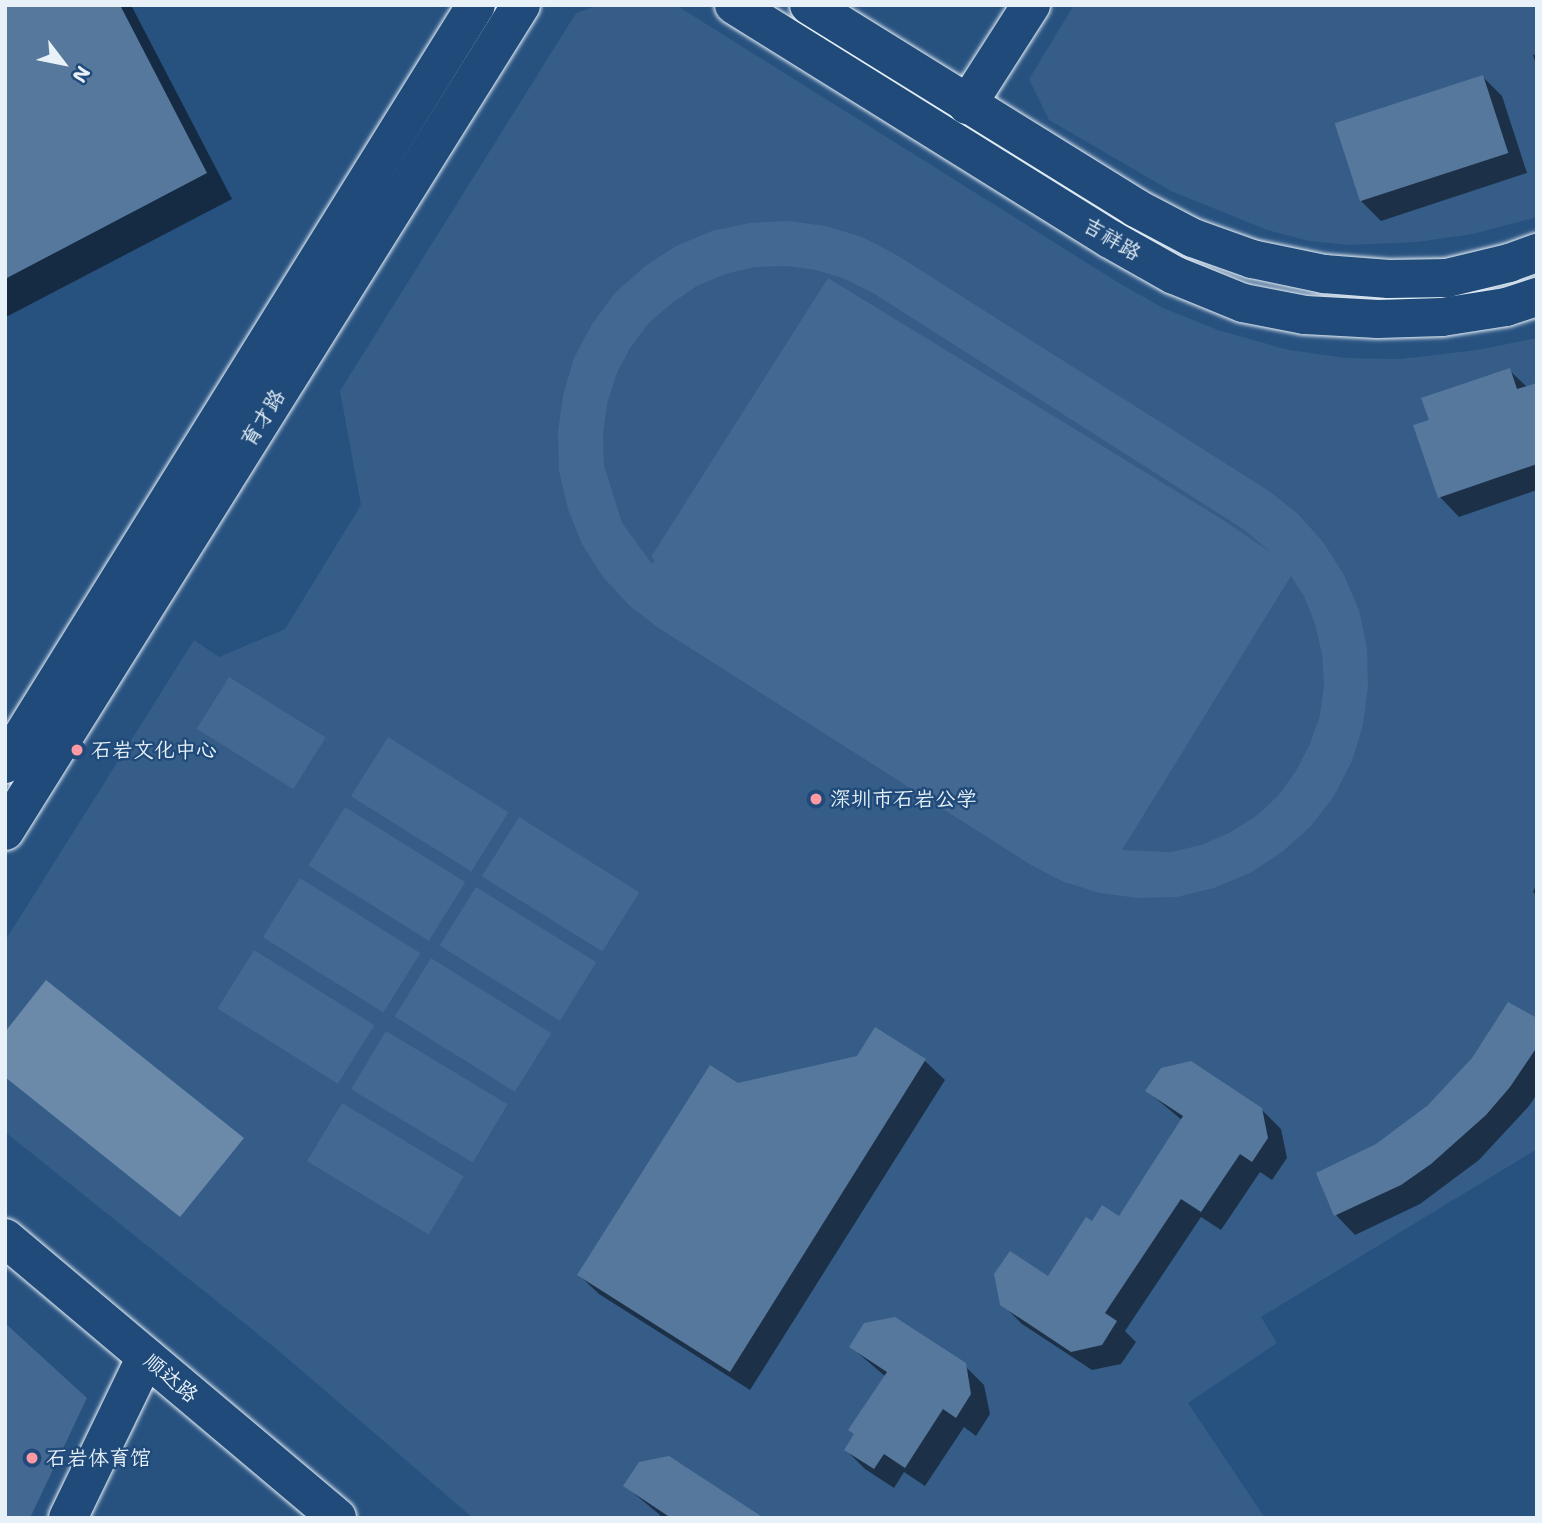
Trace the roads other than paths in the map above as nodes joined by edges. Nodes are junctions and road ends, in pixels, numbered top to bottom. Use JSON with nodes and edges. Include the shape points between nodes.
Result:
{"nodes":[{"id":1,"x":476,"y":5,"type":"edge"},
{"id":2,"x":521,"y":5,"type":"edge"},
{"id":3,"x":734,"y":5,"type":"edge"},
{"id":4,"x":809,"y":5,"type":"edge"},
{"id":5,"x":1031,"y":5,"type":"edge"},
{"id":6,"x":967,"y":105,"type":"junction"},
{"id":7,"x":1537,"y":253,"type":"edge"},
{"id":8,"x":1537,"y":297,"type":"edge"},
{"id":9,"x":5,"y":764,"type":"edge"},
{"id":10,"x":5,"y":831,"type":"edge"},
{"id":11,"x":5,"y":1238,"type":"edge"},
{"id":12,"x":146,"y":1357,"type":"junction"},
{"id":13,"x":68,"y":1518,"type":"edge"},
{"id":14,"x":337,"y":1518,"type":"edge"}],
"edges":[{"from":1,"to":9,"type":"street","name":"育才路"},
{"from":2,"to":10,"type":"street","name":"育才路"},
{"from":3,"to":8,"type":"street","name":"吉祥路","via":[[1110,239],[1174,275],[1243,303],[1305,315],[1442,317]]},
{"from":4,"to":6,"type":"street","name":"吉祥路"},
{"from":5,"to":6,"type":"street"},
{"from":6,"to":7,"type":"street","name":"吉祥路","via":[[1136,208],[1193,238],[1252,259],[1324,274],[1447,278]]},
{"from":11,"to":12,"type":"street","name":"顺达路"},
{"from":12,"to":13,"type":"street"},
{"from":12,"to":14,"type":"street","name":"顺达路"}]}
